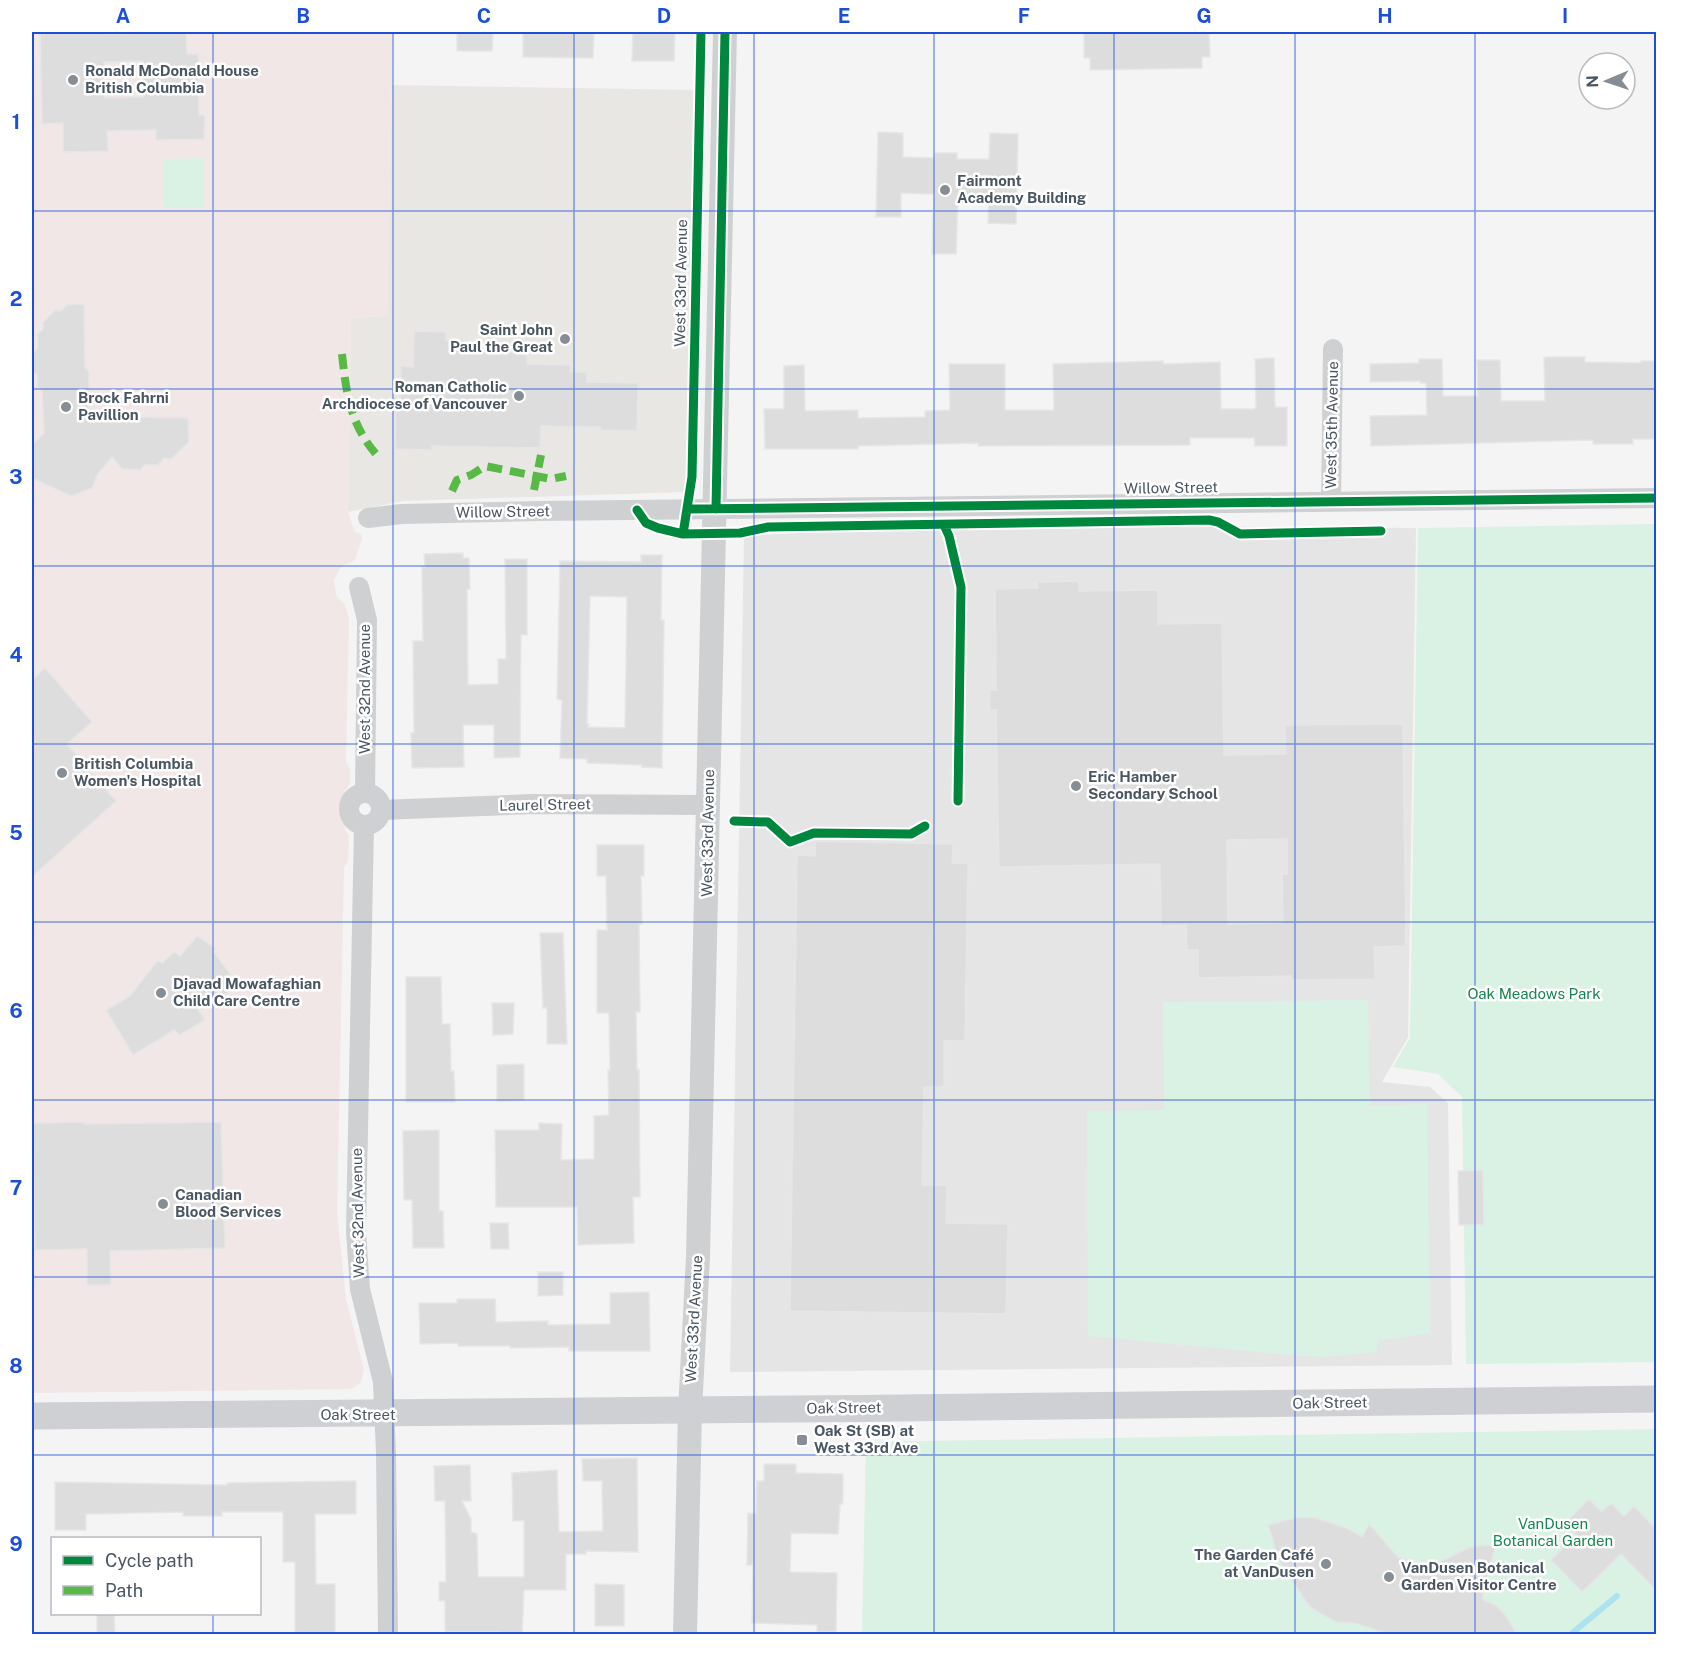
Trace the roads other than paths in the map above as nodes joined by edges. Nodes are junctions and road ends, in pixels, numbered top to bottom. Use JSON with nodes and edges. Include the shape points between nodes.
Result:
{"nodes":[{"id":1,"x":725,"y":32,"type":"edge"},
{"id":2,"x":1334,"y":349,"type":"dead end"},
{"id":3,"x":1656,"y":498,"type":"edge"},
{"id":4,"x":1331,"y":502,"type":"junction"},
{"id":5,"x":716,"y":509,"type":"junction"},
{"id":6,"x":368,"y":518,"type":"dead end"},
{"id":7,"x":359,"y":587,"type":"dead end"},
{"id":8,"x":364,"y":793,"type":"junction"},
{"id":9,"x":709,"y":805,"type":"junction"},
{"id":10,"x":381,"y":810,"type":"junction"},
{"id":11,"x":364,"y":825,"type":"junction"},
{"id":12,"x":1656,"y":1399,"type":"edge"},
{"id":13,"x":690,"y":1411,"type":"junction"},
{"id":14,"x":384,"y":1415,"type":"junction"},
{"id":15,"x":32,"y":1416,"type":"edge"},
{"id":16,"x":388,"y":1635,"type":"edge"},
{"id":17,"x":685,"y":1635,"type":"edge"}],
"edges":[{"from":1,"to":5,"type":"street","name":"West 33rd Avenue"},
{"from":2,"to":4,"type":"street","name":"West 35th Avenue"},
{"from":3,"to":4,"type":"street","name":"Willow Street"},
{"from":4,"to":5,"type":"street","name":"Willow Street"},
{"from":5,"to":6,"type":"street","name":"Willow Street"},
{"from":5,"to":9,"type":"street","name":"West 33rd Avenue"},
{"from":7,"to":8,"type":"street","name":"West 32nd Avenue","via":[[367,620]]},
{"from":8,"to":10,"type":"street","via":[[378,800]]},
{"from":8,"to":11,"type":"street","via":[[352,800],[349,810],[353,820]]},
{"from":9,"to":10,"type":"street","name":"Laurel Street","via":[[533,804]]},
{"from":9,"to":13,"type":"street","name":"West 33rd Avenue","via":[[698,1257]]},
{"from":10,"to":11,"type":"street","via":[[377,819]]},
{"from":11,"to":14,"type":"street","name":"West 32nd Avenue","via":[[356,1231],[360,1289],[383,1382]]},
{"from":12,"to":13,"type":"main road","name":"Oak Street"},
{"from":13,"to":14,"type":"main road","name":"Oak Street"},
{"from":13,"to":17,"type":"street","name":"West 33rd Avenue"},
{"from":14,"to":15,"type":"main road","name":"Oak Street"},
{"from":14,"to":16,"type":"street","name":"West 32nd Avenue"}]}
